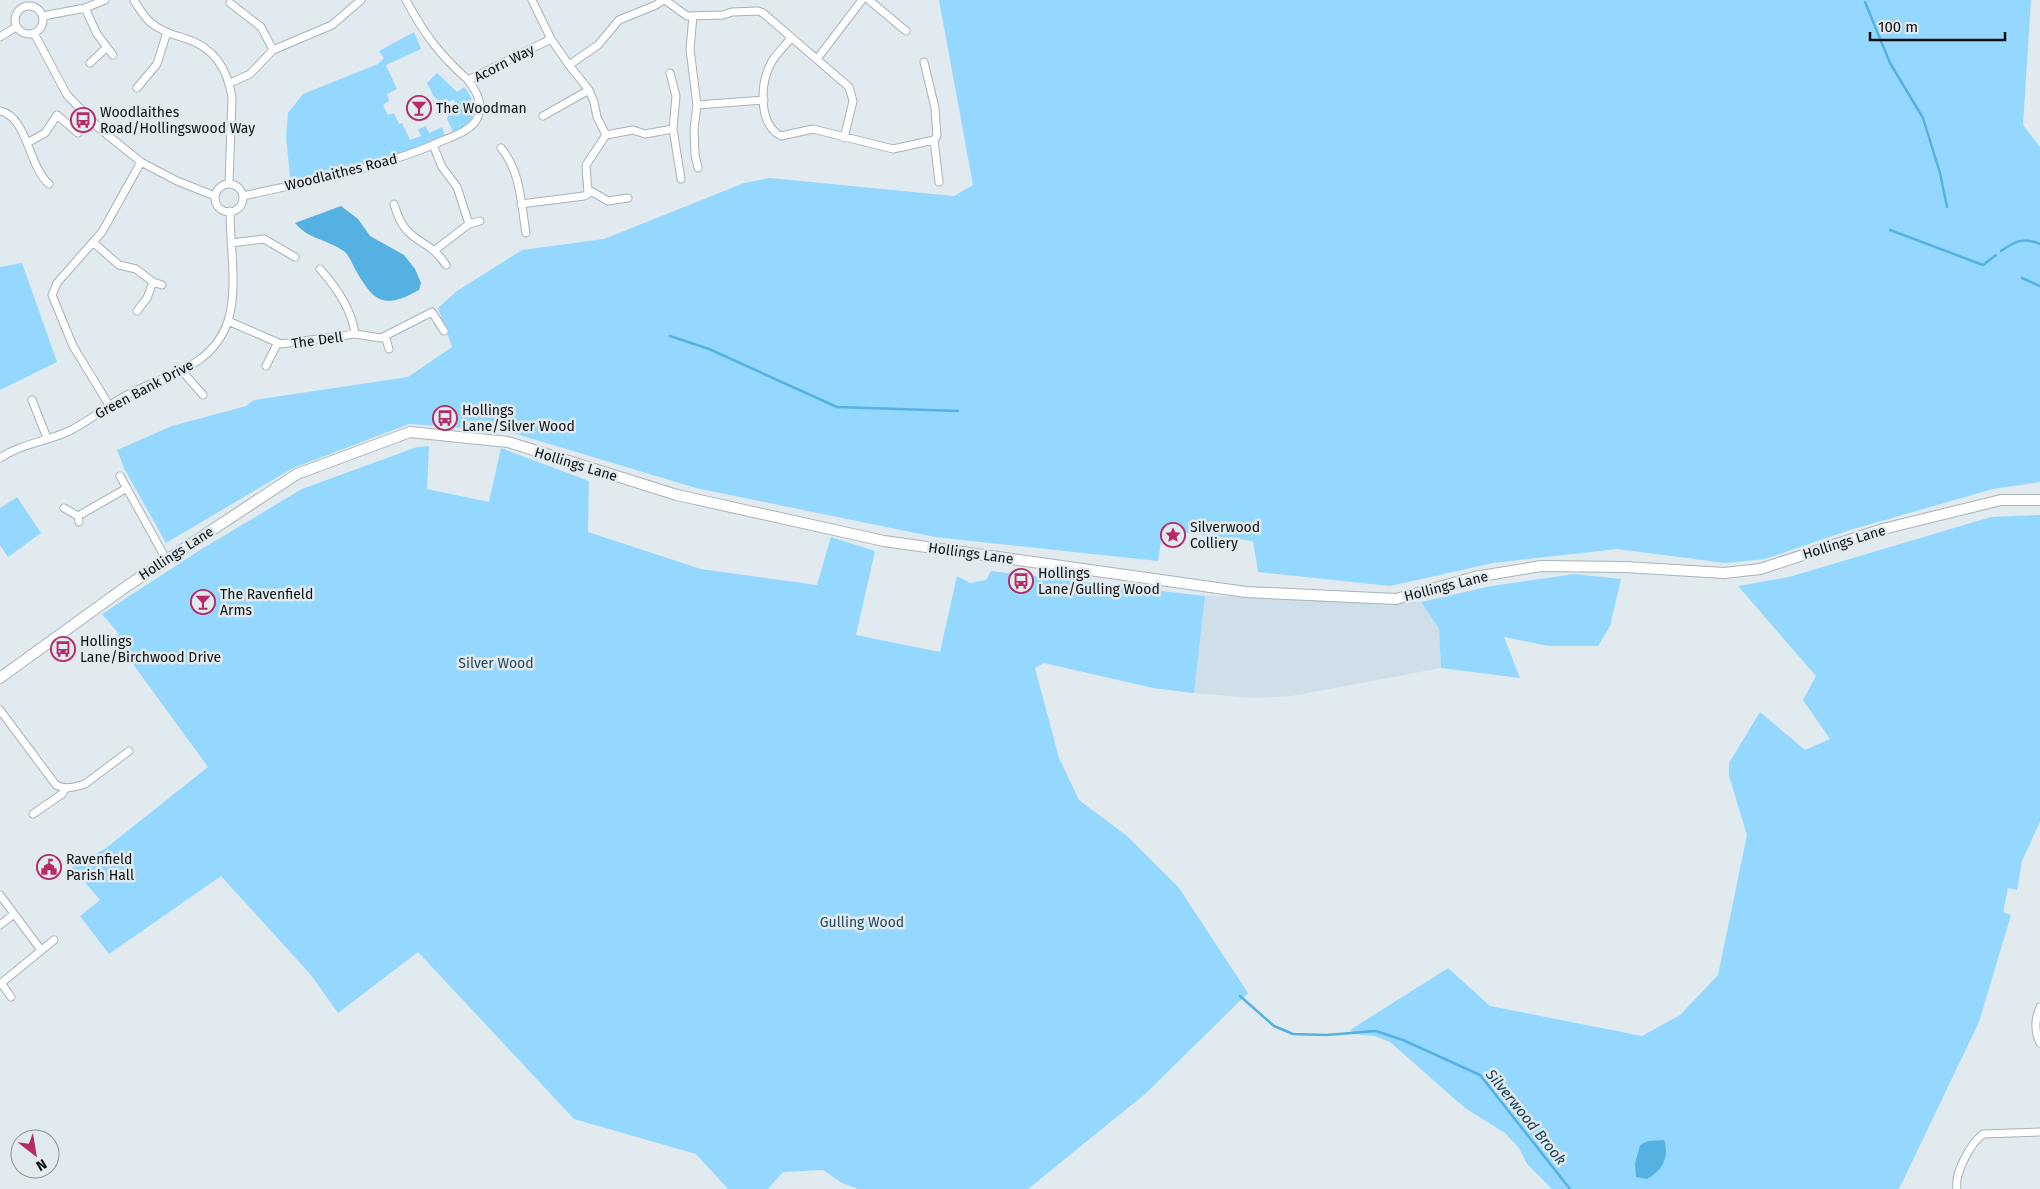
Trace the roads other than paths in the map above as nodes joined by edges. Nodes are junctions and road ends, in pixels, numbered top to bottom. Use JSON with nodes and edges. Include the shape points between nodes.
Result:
{"nodes":[{"id":1,"x":105,"y":0,"type":"edge"},
{"id":2,"x":134,"y":0,"type":"edge"},
{"id":3,"x":362,"y":0,"type":"edge"},
{"id":4,"x":406,"y":0,"type":"edge"},
{"id":5,"x":532,"y":0,"type":"edge"},
{"id":6,"x":664,"y":0,"type":"edge"},
{"id":7,"x":862,"y":0,"type":"edge"},
{"id":8,"x":870,"y":0,"type":"edge"},
{"id":9,"x":25,"y":3,"type":"edge"},
{"id":10,"x":230,"y":3,"type":"dead end"},
{"id":11,"x":85,"y":8,"type":"junction"},
{"id":12,"x":43,"y":16,"type":"junction"},
{"id":13,"x":693,"y":16,"type":"junction"},
{"id":14,"x":16,"y":27,"type":"junction"},
{"id":15,"x":906,"y":31,"type":"dead end"},
{"id":16,"x":167,"y":32,"type":"junction"},
{"id":17,"x":34,"y":33,"type":"junction"},
{"id":18,"x":0,"y":36,"type":"edge"},
{"id":19,"x":791,"y":38,"type":"junction"},
{"id":20,"x":551,"y":39,"type":"junction"},
{"id":21,"x":106,"y":48,"type":"junction"},
{"id":22,"x":273,"y":50,"type":"junction"},
{"id":23,"x":113,"y":55,"type":"dead end"},
{"id":24,"x":817,"y":59,"type":"junction"},
{"id":25,"x":924,"y":62,"type":"dead end"},
{"id":26,"x":90,"y":63,"type":"dead end"},
{"id":27,"x":569,"y":64,"type":"junction"},
{"id":28,"x":670,"y":73,"type":"dead end"},
{"id":29,"x":468,"y":80,"type":"junction"},
{"id":30,"x":230,"y":83,"type":"junction"},
{"id":31,"x":137,"y":88,"type":"dead end"},
{"id":32,"x":588,"y":90,"type":"junction"},
{"id":33,"x":764,"y":100,"type":"junction"},
{"id":34,"x":697,"y":105,"type":"junction"},
{"id":35,"x":0,"y":111,"type":"edge"},
{"id":36,"x":543,"y":116,"type":"dead end"},
{"id":37,"x":673,"y":130,"type":"junction"},
{"id":38,"x":78,"y":132,"type":"dead end"},
{"id":39,"x":606,"y":135,"type":"junction"},
{"id":40,"x":844,"y":138,"type":"junction"},
{"id":41,"x":934,"y":140,"type":"junction"},
{"id":42,"x":27,"y":142,"type":"junction"},
{"id":43,"x":433,"y":145,"type":"junction"},
{"id":44,"x":501,"y":148,"type":"dead end"},
{"id":45,"x":141,"y":162,"type":"junction"},
{"id":46,"x":698,"y":168,"type":"dead end"},
{"id":47,"x":681,"y":179,"type":"dead end"},
{"id":48,"x":940,"y":182,"type":"dead end"},
{"id":49,"x":49,"y":184,"type":"dead end"},
{"id":50,"x":229,"y":184,"type":"junction"},
{"id":51,"x":589,"y":190,"type":"junction"},
{"id":52,"x":215,"y":196,"type":"junction"},
{"id":53,"x":243,"y":196,"type":"junction"},
{"id":54,"x":628,"y":198,"type":"dead end"},
{"id":55,"x":394,"y":204,"type":"dead end"},
{"id":56,"x":521,"y":204,"type":"junction"},
{"id":57,"x":230,"y":211,"type":"junction"},
{"id":58,"x":480,"y":221,"type":"dead end"},
{"id":59,"x":469,"y":224,"type":"junction"},
{"id":60,"x":526,"y":233,"type":"dead end"},
{"id":61,"x":94,"y":243,"type":"junction"},
{"id":62,"x":231,"y":243,"type":"junction"},
{"id":63,"x":436,"y":250,"type":"junction"},
{"id":64,"x":295,"y":257,"type":"dead end"},
{"id":65,"x":446,"y":264,"type":"dead end"},
{"id":66,"x":320,"y":269,"type":"dead end"},
{"id":67,"x":153,"y":282,"type":"junction"},
{"id":68,"x":162,"y":285,"type":"dead end"},
{"id":69,"x":137,"y":311,"type":"dead end"},
{"id":70,"x":228,"y":321,"type":"junction"},
{"id":71,"x":444,"y":331,"type":"dead end"},
{"id":72,"x":355,"y":334,"type":"junction"},
{"id":73,"x":385,"y":336,"type":"junction"},
{"id":74,"x":277,"y":344,"type":"junction"},
{"id":75,"x":389,"y":349,"type":"dead end"},
{"id":76,"x":266,"y":366,"type":"dead end"},
{"id":77,"x":182,"y":371,"type":"junction"},
{"id":78,"x":203,"y":395,"type":"dead end"},
{"id":79,"x":32,"y":400,"type":"dead end"},
{"id":80,"x":109,"y":405,"type":"junction"},
{"id":81,"x":47,"y":438,"type":"junction"},
{"id":82,"x":0,"y":458,"type":"edge"},
{"id":83,"x":120,"y":476,"type":"dead end"},
{"id":84,"x":127,"y":488,"type":"junction"},
{"id":85,"x":2040,"y":500,"type":"edge"},
{"id":86,"x":64,"y":508,"type":"dead end"},
{"id":87,"x":166,"y":559,"type":"junction"},
{"id":88,"x":0,"y":678,"type":"edge"},
{"id":89,"x":0,"y":710,"type":"edge"},
{"id":90,"x":129,"y":751,"type":"dead end"},
{"id":91,"x":66,"y":788,"type":"junction"},
{"id":92,"x":33,"y":814,"type":"dead end"},
{"id":93,"x":0,"y":895,"type":"edge"},
{"id":94,"x":14,"y":914,"type":"junction"},
{"id":95,"x":0,"y":925,"type":"edge"},
{"id":96,"x":54,"y":940,"type":"dead end"},
{"id":97,"x":41,"y":950,"type":"junction"},
{"id":98,"x":0,"y":984,"type":"edge"},
{"id":99,"x":11,"y":996,"type":"dead end"},
{"id":100,"x":2040,"y":1007,"type":"edge"},
{"id":101,"x":2040,"y":1043,"type":"edge"},
{"id":102,"x":2040,"y":1132,"type":"edge"},
{"id":103,"x":1957,"y":1189,"type":"edge"}],
"edges":[{"from":1,"to":11,"type":"street"},
{"from":2,"to":16,"type":"street","via":[[150,22]]},
{"from":3,"to":22,"type":"street","via":[[323,31]]},
{"from":4,"to":29,"type":"street","name":"Acorn Way","via":[[436,50]]},
{"from":5,"to":20,"type":"street"},
{"from":6,"to":13,"type":"street","via":[[685,15]]},
{"from":6,"to":27,"type":"street","via":[[619,20],[598,45]]},
{"from":7,"to":24,"type":"street"},
{"from":8,"to":15,"type":"street"},
{"from":9,"to":12,"type":"street","via":[[35,6]]},
{"from":9,"to":14,"type":"street","via":[[14,17]]},
{"from":10,"to":22,"type":"street","via":[[261,27]]},
{"from":11,"to":12,"type":"street"},
{"from":11,"to":21,"type":"street"},
{"from":12,"to":17,"type":"street","via":[[41,28]]},
{"from":13,"to":19,"type":"street","via":[[758,11]]},
{"from":13,"to":34,"type":"street","via":[[690,49]]},
{"from":14,"to":17,"type":"street","via":[[24,33]]},
{"from":14,"to":18,"type":"street"},
{"from":16,"to":30,"type":"street","via":[[206,47],[221,63]]},
{"from":16,"to":31,"type":"street","via":[[157,64]]},
{"from":17,"to":45,"type":"street","via":[[67,95],[100,129]]},
{"from":19,"to":24,"type":"street"},
{"from":19,"to":33,"type":"street","via":[[772,62]]},
{"from":20,"to":27,"type":"street"},
{"from":20,"to":29,"type":"street","name":"Acorn Way"},
{"from":21,"to":23,"type":"street"},
{"from":21,"to":26,"type":"street"},
{"from":22,"to":30,"type":"street","via":[[250,74]]},
{"from":24,"to":40,"type":"street","via":[[853,93]]},
{"from":25,"to":41,"type":"street","via":[[938,122]]},
{"from":27,"to":32,"type":"street"},
{"from":28,"to":37,"type":"street","via":[[676,96]]},
{"from":29,"to":43,"type":"street","name":"Woodlaithes Road","via":[[480,101],[476,121],[469,129]]},
{"from":30,"to":50,"type":"street","via":[[233,109]]},
{"from":32,"to":36,"type":"street"},
{"from":32,"to":39,"type":"street"},
{"from":33,"to":34,"type":"street"},
{"from":33,"to":40,"type":"street","via":[[768,126],[781,136],[813,129]]},
{"from":34,"to":46,"type":"street","via":[[694,130]]},
{"from":35,"to":42,"type":"street","via":[[12,116]]},
{"from":37,"to":39,"type":"street","via":[[645,134],[633,130]]},
{"from":37,"to":47,"type":"street"},
{"from":38,"to":42,"type":"street","via":[[57,115],[45,133]]},
{"from":39,"to":51,"type":"street","via":[[586,165]]},
{"from":40,"to":41,"type":"street","via":[[893,149]]},
{"from":41,"to":48,"type":"street"},
{"from":42,"to":49,"type":"street","via":[[37,170]]},
{"from":43,"to":53,"type":"street","name":"Woodlaithes Road","via":[[366,168]]},
{"from":43,"to":59,"type":"street","via":[[442,167],[457,187]]},
{"from":44,"to":56,"type":"street","via":[[518,178]]},
{"from":45,"to":52,"type":"street"},
{"from":45,"to":61,"type":"street"},
{"from":50,"to":52,"type":"street","via":[[220,187]]},
{"from":50,"to":53,"type":"street","via":[[238,187]]},
{"from":51,"to":54,"type":"street","via":[[608,201]]},
{"from":51,"to":56,"type":"street","via":[[584,196]]},
{"from":52,"to":57,"type":"street","via":[[220,208]]},
{"from":53,"to":57,"type":"street","via":[[239,207]]},
{"from":55,"to":63,"type":"street","via":[[405,230]]},
{"from":56,"to":60,"type":"street"},
{"from":57,"to":62,"type":"street","name":"Green Bank Drive"},
{"from":58,"to":59,"type":"street"},
{"from":59,"to":63,"type":"street"},
{"from":61,"to":67,"type":"street","via":[[119,265],[140,270]]},
{"from":61,"to":80,"type":"street","via":[[57,283],[52,295],[73,346]]},
{"from":62,"to":64,"type":"street","via":[[264,239]]},
{"from":62,"to":70,"type":"street","name":"Green Bank Drive","via":[[232,293]]},
{"from":63,"to":65,"type":"street"},
{"from":66,"to":72,"type":"street","via":[[339,293],[353,320]]},
{"from":67,"to":68,"type":"street"},
{"from":67,"to":69,"type":"street"},
{"from":70,"to":74,"type":"street","name":"The Dell"},
{"from":70,"to":77,"type":"street","name":"Green Bank Drive","via":[[214,346]]},
{"from":71,"to":73,"type":"street","name":"The Dell","via":[[432,312]]},
{"from":72,"to":73,"type":"street","name":"The Dell","via":[[377,338]]},
{"from":72,"to":74,"type":"street","name":"The Dell"},
{"from":73,"to":75,"type":"street"},
{"from":74,"to":76,"type":"street","name":"The Dell"},
{"from":77,"to":78,"type":"street"},
{"from":77,"to":80,"type":"street","name":"Green Bank Drive"},
{"from":79,"to":81,"type":"street"},
{"from":80,"to":81,"type":"street","name":"Green Bank Drive","via":[[70,431]]},
{"from":81,"to":82,"type":"street","name":"Green Bank Drive","via":[[14,449]]},
{"from":83,"to":84,"type":"street"},
{"from":84,"to":86,"type":"street","via":[[78,519]]},
{"from":84,"to":87,"type":"street"},
{"from":85,"to":87,"type":"street","name":"Hollings Lane","via":[[2001,500],[1883,530],[1746,571],[1724,573],[1541,566],[1475,578],[1396,599],[1246,592],[884,541],[678,495],[508,442],[410,432],[297,474]]},
{"from":87,"to":88,"type":"street","name":"Hollings Lane"},
{"from":89,"to":91,"type":"street","via":[[56,785]]},
{"from":90,"to":91,"type":"street","via":[[85,784]]},
{"from":91,"to":92,"type":"street"},
{"from":93,"to":94,"type":"street"},
{"from":94,"to":95,"type":"street"},
{"from":94,"to":97,"type":"street"},
{"from":96,"to":97,"type":"street"},
{"from":97,"to":98,"type":"street"},
{"from":98,"to":99,"type":"street"},
{"from":100,"to":101,"type":"street","via":[[2035,1028]]},
{"from":102,"to":103,"type":"street","via":[[1983,1134],[1976,1139],[1958,1174]]}]}
